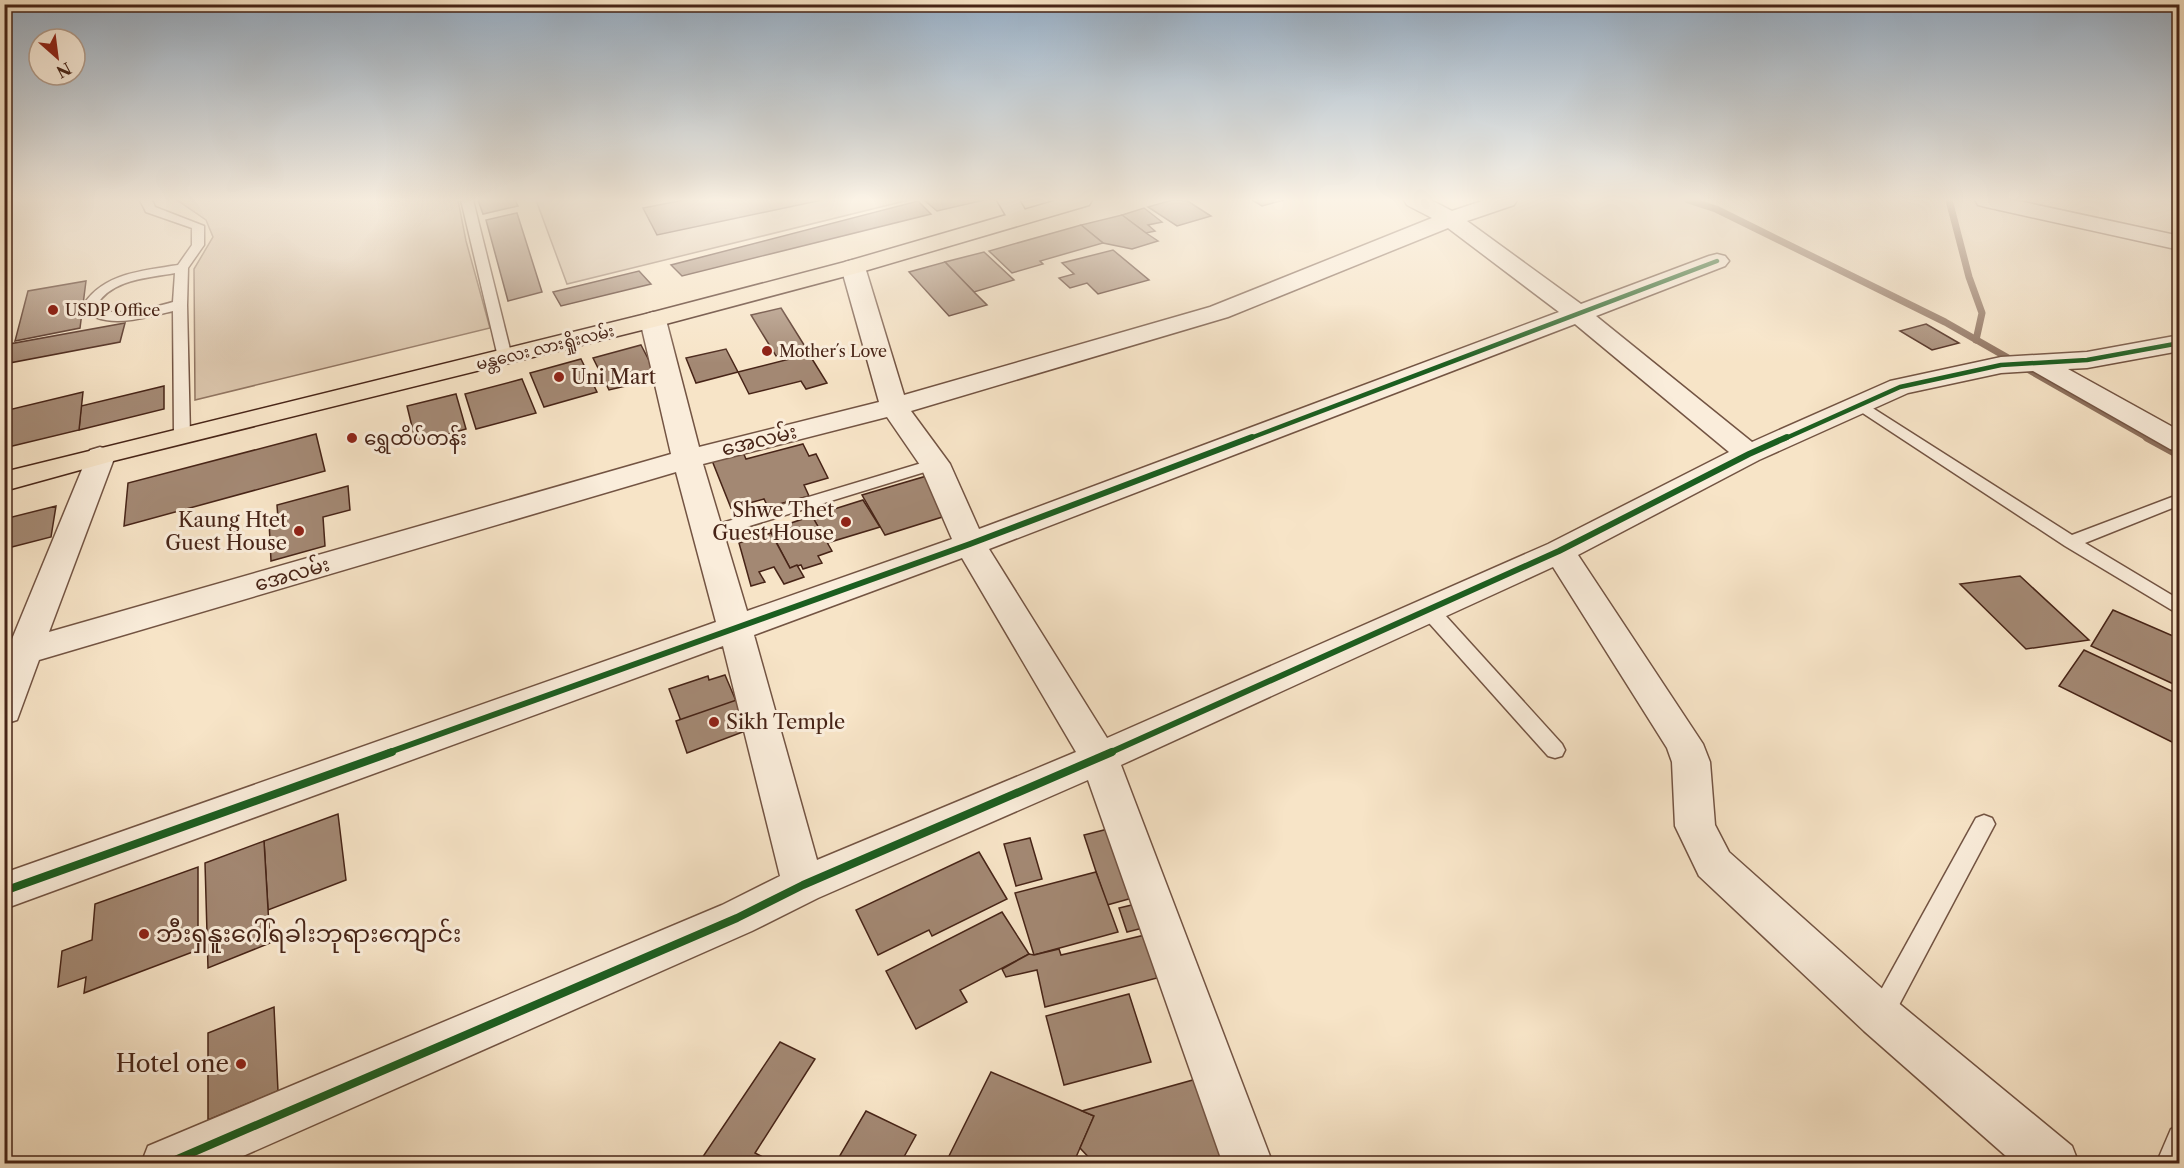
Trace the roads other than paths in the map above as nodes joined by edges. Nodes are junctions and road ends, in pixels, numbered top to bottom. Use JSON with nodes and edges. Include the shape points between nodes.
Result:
{"nodes":[{"id":1,"x":191,"y":255,"type":"edge"},
{"id":2,"x":480,"y":255,"type":"edge"},
{"id":3,"x":887,"y":255,"type":"edge"},
{"id":4,"x":1362,"y":255,"type":"edge"},
{"id":5,"x":1498,"y":255,"type":"edge"},
{"id":6,"x":1718,"y":261,"type":"dead end"},
{"id":7,"x":853,"y":267,"type":"junction"},
{"id":8,"x":182,"y":268,"type":"junction"},
{"id":9,"x":180,"y":305,"type":"junction"},
{"id":10,"x":1577,"y":313,"type":"junction"},
{"id":11,"x":653,"y":320,"type":"junction"},
{"id":12,"x":2180,"y":343,"type":"edge"},
{"id":13,"x":504,"y":357,"type":"junction"},
{"id":14,"x":2025,"y":365,"type":"junction"},
{"id":15,"x":1860,"y":405,"type":"junction"},
{"id":16,"x":894,"y":407,"type":"junction"},
{"id":17,"x":182,"y":436,"type":"junction"},
{"id":18,"x":2180,"y":443,"type":"edge"},
{"id":19,"x":1749,"y":454,"type":"junction"},
{"id":20,"x":100,"y":456,"type":"junction"},
{"id":21,"x":687,"y":459,"type":"junction"},
{"id":22,"x":935,"y":464,"type":"junction"},
{"id":23,"x":4,"y":482,"type":"edge"},
{"id":24,"x":2180,"y":499,"type":"edge"},
{"id":25,"x":708,"y":533,"type":"junction"},
{"id":26,"x":2071,"y":542,"type":"junction"},
{"id":27,"x":970,"y":544,"type":"junction"},
{"id":28,"x":1559,"y":551,"type":"junction"},
{"id":29,"x":1428,"y":609,"type":"junction"},
{"id":30,"x":2180,"y":609,"type":"edge"},
{"id":31,"x":735,"y":627,"type":"junction"},
{"id":32,"x":14,"y":655,"type":"edge"},
{"id":33,"x":4,"y":710,"type":"edge"},
{"id":34,"x":1556,"y":750,"type":"dead end"},
{"id":35,"x":1099,"y":758,"type":"junction"},
{"id":36,"x":1984,"y":825,"type":"dead end"},
{"id":37,"x":803,"y":885,"type":"junction"},
{"id":38,"x":4,"y":891,"type":"edge"},
{"id":39,"x":1880,"y":1016,"type":"junction"},
{"id":40,"x":2180,"y":1138,"type":"edge"},
{"id":41,"x":166,"y":1164,"type":"edge"},
{"id":42,"x":1248,"y":1164,"type":"edge"},
{"id":43,"x":2054,"y":1164,"type":"edge"},
{"id":44,"x":2169,"y":1164,"type":"edge"}],
"edges":[{"from":1,"to":8,"type":"lane"},
{"from":2,"to":13,"type":"lane"},
{"from":3,"to":7,"type":"highway","name":"မန္တလေး လားရှိုးလမ်း"},
{"from":4,"to":16,"type":"street","name":"အေလမ်း","via":[[1219,312]]},
{"from":5,"to":10,"type":"street"},
{"from":6,"to":10,"type":"street"},
{"from":7,"to":11,"type":"highway","name":"မန္တလေး လားရှိုးလမ်း"},
{"from":7,"to":16,"type":"street"},
{"from":8,"to":9,"type":"lane"},
{"from":8,"to":9,"type":"lane","via":[[109,284],[93,297],[90,307],[101,315],[121,317]]},
{"from":9,"to":17,"type":"lane"},
{"from":10,"to":19,"type":"street"},
{"from":10,"to":27,"type":"street"},
{"from":11,"to":13,"type":"highway","name":"မန္တလေး လားရှိုးလမ်း"},
{"from":11,"to":21,"type":"street"},
{"from":12,"to":14,"type":"street","via":[[2087,360]]},
{"from":13,"to":17,"type":"highway","name":"မန္တလေး လားရှိုးလမ်း"},
{"from":14,"to":15,"type":"street","via":[[1900,387]]},
{"from":14,"to":18,"type":"street"},
{"from":15,"to":19,"type":"street"},
{"from":15,"to":26,"type":"lane"},
{"from":16,"to":21,"type":"street","name":"အေလမ်း"},
{"from":16,"to":22,"type":"street"},
{"from":17,"to":20,"type":"highway","name":"မန္တလေး လားရှိုးလမ်း"},
{"from":19,"to":28,"type":"street"},
{"from":20,"to":23,"type":"highway","name":"မန္တလေး လားရှိုးလမ်း"},
{"from":20,"to":32,"type":"street"},
{"from":21,"to":25,"type":"street"},
{"from":21,"to":32,"type":"street","name":"အေလမ်း"},
{"from":22,"to":25,"type":"lane"},
{"from":22,"to":27,"type":"street"},
{"from":24,"to":26,"type":"lane"},
{"from":25,"to":31,"type":"street"},
{"from":26,"to":30,"type":"lane"},
{"from":27,"to":31,"type":"street"},
{"from":27,"to":35,"type":"street"},
{"from":28,"to":29,"type":"street"},
{"from":28,"to":39,"type":"street","via":[[1684,744],[1691,762],[1695,826],[1714,864]]},
{"from":29,"to":34,"type":"lane"},
{"from":29,"to":35,"type":"street"},
{"from":31,"to":37,"type":"street"},
{"from":31,"to":38,"type":"street"},
{"from":32,"to":33,"type":"street"},
{"from":35,"to":37,"type":"street"},
{"from":35,"to":42,"type":"street"},
{"from":36,"to":39,"type":"lane"},
{"from":37,"to":41,"type":"street"},
{"from":39,"to":43,"type":"street"},
{"from":40,"to":44,"type":"lane"}]}
